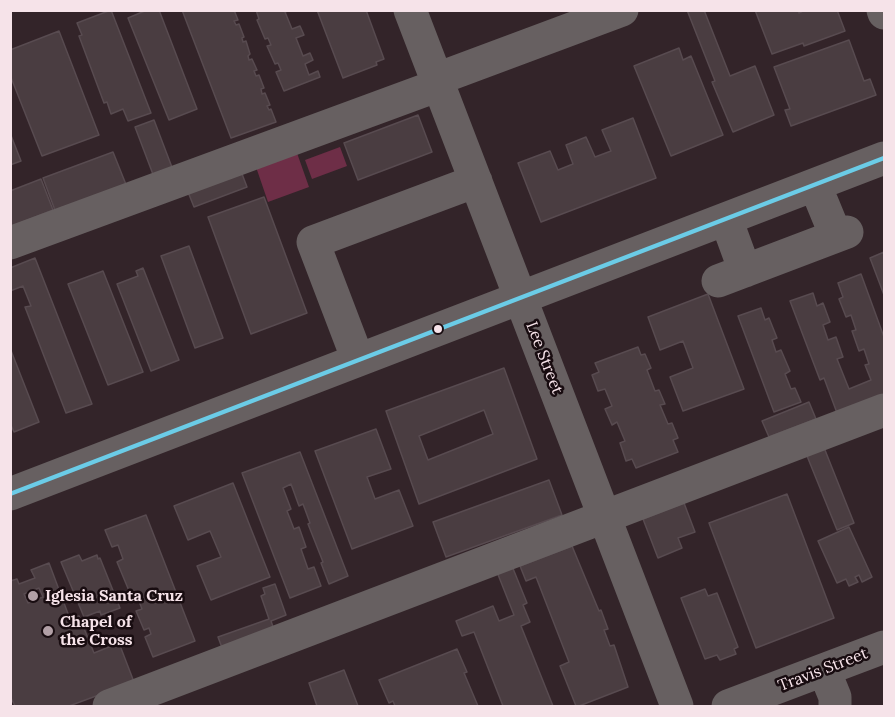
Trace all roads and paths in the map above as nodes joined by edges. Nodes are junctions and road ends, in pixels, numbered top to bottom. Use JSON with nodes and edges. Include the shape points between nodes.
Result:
{"nodes":[{"id":1,"x":410,"y":10,"type":"edge"},
{"id":2,"x":622,"y":10,"type":"edge"},
{"id":3,"x":438,"y":82,"type":"junction"},
{"id":4,"x":885,"y":158,"type":"edge"},
{"id":5,"x":476,"y":181,"type":"junction"},
{"id":6,"x":814,"y":185,"type":"junction"},
{"id":7,"x":726,"y":219,"type":"junction"},
{"id":8,"x":10,"y":243,"type":"edge"},
{"id":9,"x":520,"y":297,"type":"junction"},
{"id":10,"x":358,"y":360,"type":"junction"},
{"id":11,"x":885,"y":410,"type":"edge"},
{"id":12,"x":10,"y":494,"type":"edge"},
{"id":13,"x":604,"y":516,"type":"junction"},
{"id":14,"x":885,"y":647,"type":"edge"},
{"id":15,"x":824,"y":670,"type":"junction"},
{"id":16,"x":109,"y":706,"type":"edge"},
{"id":17,"x":677,"y":706,"type":"edge"},
{"id":18,"x":728,"y":706,"type":"edge"},
{"id":19,"x":835,"y":706,"type":"edge"}],
"edges":[{"from":1,"to":3,"type":"street","name":"Lee Street"},
{"from":2,"to":3,"type":"street"},
{"from":3,"to":5,"type":"street","name":"Lee Street"},
{"from":3,"to":8,"type":"street"},
{"from":4,"to":6,"type":"street"},
{"from":5,"to":9,"type":"street","name":"Lee Street"},
{"from":5,"to":10,"type":"street","via":[[313,242]]},
{"from":6,"to":7,"type":"street"},
{"from":6,"to":7,"type":"street","via":[[842,234],[732,276]]},
{"from":7,"to":9,"type":"street"},
{"from":9,"to":10,"type":"street"},
{"from":9,"to":13,"type":"street","name":"Lee Street"},
{"from":10,"to":12,"type":"street"},
{"from":11,"to":13,"type":"street"},
{"from":13,"to":16,"type":"street"},
{"from":13,"to":17,"type":"street","name":"Lee Street"},
{"from":14,"to":15,"type":"street","name":"Travis Street"},
{"from":15,"to":18,"type":"street","name":"Travis Street"},
{"from":15,"to":19,"type":"street","via":[[836,697]]}]}
